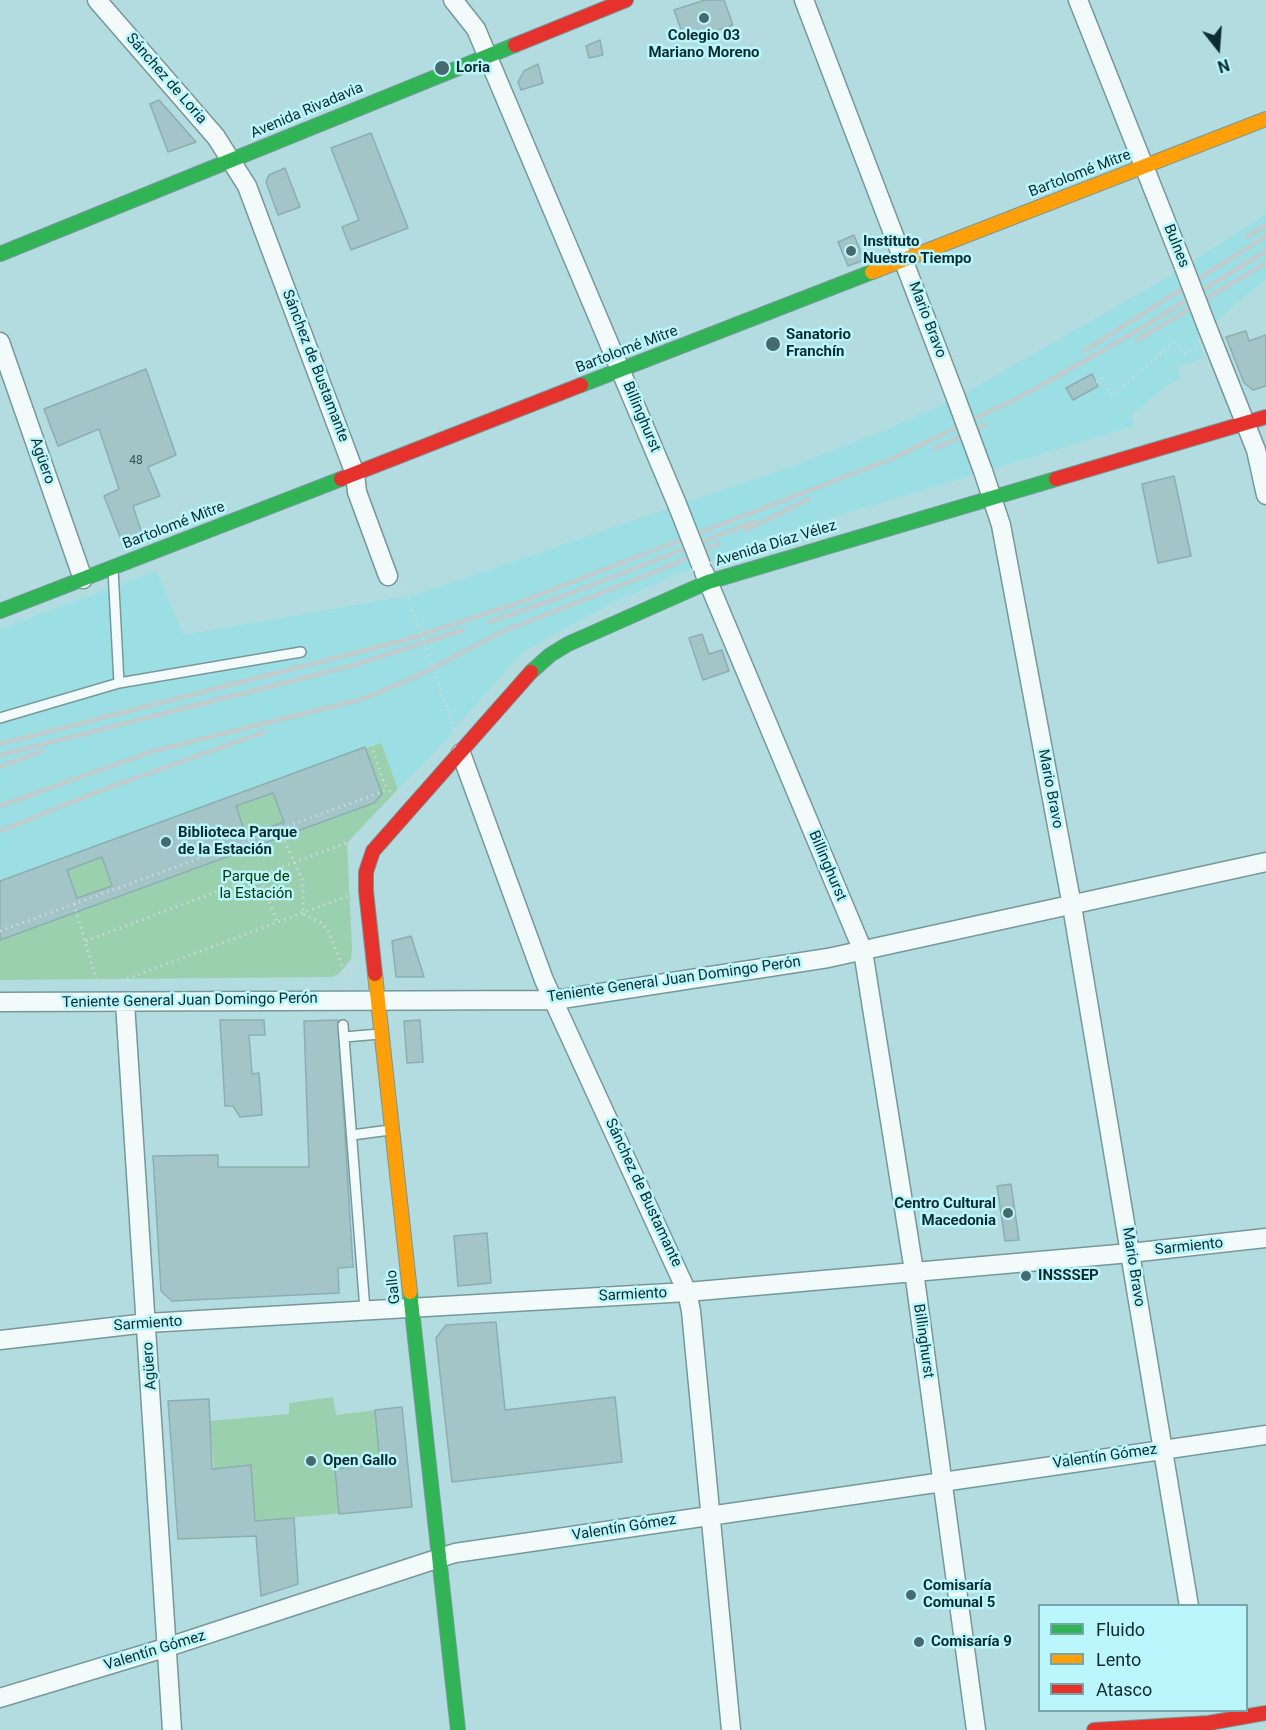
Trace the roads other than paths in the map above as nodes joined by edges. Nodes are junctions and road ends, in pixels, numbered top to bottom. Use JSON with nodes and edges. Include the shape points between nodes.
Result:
{"nodes":[{"id":1,"x":97,"y":0,"type":"edge"},
{"id":2,"x":453,"y":0,"type":"edge"},
{"id":3,"x":626,"y":0,"type":"edge"},
{"id":4,"x":804,"y":0,"type":"edge"},
{"id":5,"x":1078,"y":0,"type":"edge"},
{"id":6,"x":488,"y":56,"type":"junction"},
{"id":7,"x":1266,"y":119,"type":"edge"},
{"id":8,"x":231,"y":160,"type":"junction"},
{"id":9,"x":1144,"y":168,"type":"junction"},
{"id":10,"x":0,"y":254,"type":"edge"},
{"id":11,"x":904,"y":261,"type":"junction"},
{"id":12,"x":0,"y":342,"type":"edge"},
{"id":13,"x":622,"y":370,"type":"junction"},
{"id":14,"x":1266,"y":417,"type":"edge"},
{"id":15,"x":1246,"y":423,"type":"junction"},
{"id":16,"x":356,"y":474,"type":"junction"},
{"id":17,"x":1266,"y":495,"type":"edge"},
{"id":18,"x":991,"y":497,"type":"junction"},
{"id":19,"x":113,"y":567,"type":"junction"},
{"id":20,"x":388,"y":576,"type":"dead end"},
{"id":21,"x":83,"y":579,"type":"junction"},
{"id":22,"x":708,"y":582,"type":"junction"},
{"id":23,"x":0,"y":611,"type":"edge"},
{"id":24,"x":301,"y":652,"type":"dead end"},
{"id":25,"x":118,"y":683,"type":"junction"},
{"id":26,"x":0,"y":718,"type":"edge"},
{"id":27,"x":461,"y":753,"type":"junction"},
{"id":28,"x":378,"y":843,"type":"joint"},
{"id":29,"x":1266,"y":862,"type":"edge"},
{"id":30,"x":1072,"y":906,"type":"junction"},
{"id":31,"x":863,"y":951,"type":"junction"},
{"id":32,"x":114,"y":997,"type":"junction"},
{"id":33,"x":378,"y":999,"type":"junction"},
{"id":34,"x":555,"y":1000,"type":"junction"},
{"id":35,"x":0,"y":1002,"type":"edge"},
{"id":36,"x":343,"y":1025,"type":"dead end"},
{"id":37,"x":382,"y":1034,"type":"junction"},
{"id":38,"x":344,"y":1037,"type":"junction"},
{"id":39,"x":393,"y":1130,"type":"junction"},
{"id":40,"x":352,"y":1136,"type":"junction"},
{"id":41,"x":1266,"y":1238,"type":"edge"},
{"id":42,"x":1130,"y":1253,"type":"junction"},
{"id":43,"x":914,"y":1271,"type":"junction"},
{"id":44,"x":687,"y":1292,"type":"junction"},
{"id":45,"x":413,"y":1307,"type":"junction"},
{"id":46,"x":365,"y":1310,"type":"junction"},
{"id":47,"x":147,"y":1323,"type":"junction"},
{"id":48,"x":0,"y":1340,"type":"edge"},
{"id":49,"x":1266,"y":1435,"type":"edge"},
{"id":50,"x":1162,"y":1449,"type":"junction"},
{"id":51,"x":942,"y":1482,"type":"junction"},
{"id":52,"x":709,"y":1515,"type":"junction"},
{"id":53,"x":438,"y":1560,"type":"junction"},
{"id":54,"x":1189,"y":1604,"type":"edge"},
{"id":55,"x":168,"y":1647,"type":"junction"},
{"id":56,"x":0,"y":1698,"type":"edge"},
{"id":57,"x":1266,"y":1713,"type":"edge"},
{"id":58,"x":1209,"y":1721,"type":"edge"},
{"id":59,"x":172,"y":1730,"type":"edge"},
{"id":60,"x":458,"y":1730,"type":"edge"},
{"id":61,"x":731,"y":1730,"type":"edge"},
{"id":62,"x":976,"y":1730,"type":"edge"},
{"id":63,"x":1094,"y":1730,"type":"edge"}],
"edges":[{"from":1,"to":8,"type":"street","name":"Sánchez de Loria","via":[[216,137]]},
{"from":2,"to":6,"type":"street","name":"Billinghurst","via":[[476,29]]},
{"from":3,"to":6,"type":"main road","name":"Avenida Rivadavia"},
{"from":4,"to":11,"type":"street","name":"Mario Bravo"},
{"from":5,"to":9,"type":"street","name":"Bulnes"},
{"from":6,"to":8,"type":"main road","name":"Avenida Rivadavia"},
{"from":6,"to":13,"type":"street","name":"Billinghurst"},
{"from":7,"to":9,"type":"main road","name":"Bartolomé Mitre"},
{"from":8,"to":10,"type":"main road","name":"Avenida Rivadavia"},
{"from":8,"to":16,"type":"street","name":"Sánchez de Bustamante","via":[[247,186]]},
{"from":9,"to":11,"type":"main road","name":"Bartolomé Mitre"},
{"from":9,"to":15,"type":"street","name":"Bulnes","bridge":true},
{"from":11,"to":13,"type":"main road","name":"Bartolomé Mitre"},
{"from":11,"to":18,"type":"street","name":"Mario Bravo","bridge":true},
{"from":12,"to":21,"type":"street","name":"Agüero"},
{"from":13,"to":16,"type":"main road","name":"Bartolomé Mitre"},
{"from":13,"to":22,"type":"street","name":"Billinghurst","bridge":true},
{"from":14,"to":15,"type":"main road","name":"Avenida Díaz Vélez"},
{"from":15,"to":17,"type":"street","name":"Bulnes"},
{"from":15,"to":18,"type":"main road","name":"Avenida Díaz Vélez"},
{"from":16,"to":19,"type":"main road","name":"Bartolomé Mitre"},
{"from":16,"to":20,"type":"street","name":"Sánchez de Bustamante","via":[[357,492]]},
{"from":18,"to":22,"type":"main road","name":"Avenida Díaz Vélez"},
{"from":18,"to":30,"type":"street","name":"Mario Bravo","via":[[1001,525]]},
{"from":19,"to":21,"type":"main road","name":"Bartolomé Mitre"},
{"from":19,"to":25,"type":"lane"},
{"from":21,"to":23,"type":"main road","name":"Bartolomé Mitre"},
{"from":22,"to":27,"type":"main road","name":"Avenida Díaz Vélez","via":[[550,655]]},
{"from":22,"to":31,"type":"street","name":"Billinghurst"},
{"from":24,"to":25,"type":"lane"},
{"from":25,"to":26,"type":"lane"},
{"from":27,"to":28,"type":"main road","name":"Avenida Díaz Vélez"},
{"from":27,"to":34,"type":"street","name":"Sánchez de Bustamante","via":[[544,980]]},
{"from":28,"to":33,"type":"main road","name":"Gallo","via":[[366,872]]},
{"from":29,"to":30,"type":"street","name":"Teniente General Juan Domingo Perón"},
{"from":30,"to":31,"type":"street","name":"Teniente General Juan Domingo Perón"},
{"from":30,"to":42,"type":"street","name":"Mario Bravo"},
{"from":31,"to":34,"type":"street","name":"Teniente General Juan Domingo Perón"},
{"from":31,"to":43,"type":"street","name":"Billinghurst"},
{"from":32,"to":33,"type":"street","name":"Teniente General Juan Domingo Perón"},
{"from":32,"to":35,"type":"street","name":"Teniente General Juan Domingo Perón"},
{"from":32,"to":47,"type":"street","name":"Agüero"},
{"from":33,"to":34,"type":"street","name":"Teniente General Juan Domingo Perón"},
{"from":33,"to":37,"type":"main road","name":"Gallo"},
{"from":34,"to":44,"type":"street","name":"Sánchez de Bustamante"},
{"from":36,"to":38,"type":"lane"},
{"from":37,"to":38,"type":"lane"},
{"from":37,"to":39,"type":"main road","name":"Gallo"},
{"from":38,"to":40,"type":"lane"},
{"from":39,"to":40,"type":"lane"},
{"from":39,"to":45,"type":"main road","name":"Gallo"},
{"from":40,"to":46,"type":"lane"},
{"from":41,"to":42,"type":"street","name":"Sarmiento"},
{"from":42,"to":43,"type":"street","name":"Sarmiento"},
{"from":42,"to":50,"type":"street","name":"Mario Bravo"},
{"from":43,"to":44,"type":"street","name":"Sarmiento"},
{"from":43,"to":51,"type":"street","name":"Billinghurst"},
{"from":44,"to":45,"type":"street","name":"Sarmiento"},
{"from":44,"to":52,"type":"street","name":"Sánchez de Bustamante"},
{"from":45,"to":46,"type":"street","name":"Sarmiento"},
{"from":45,"to":53,"type":"main road","name":"Gallo"},
{"from":46,"to":47,"type":"street","name":"Sarmiento"},
{"from":47,"to":48,"type":"street","name":"Sarmiento"},
{"from":47,"to":55,"type":"street","name":"Agüero"},
{"from":49,"to":50,"type":"street","name":"Valentín Gómez"},
{"from":50,"to":51,"type":"street","name":"Valentín Gómez"},
{"from":50,"to":54,"type":"street","name":"Mario Bravo"},
{"from":51,"to":52,"type":"street","name":"Valentín Gómez"},
{"from":51,"to":62,"type":"street","name":"Billinghurst"},
{"from":52,"to":53,"type":"street","name":"Valentín Gómez","via":[[454,1553]]},
{"from":52,"to":61,"type":"street","name":"Sánchez de Bustamante"},
{"from":53,"to":55,"type":"street","name":"Valentín Gómez"},
{"from":53,"to":60,"type":"main road","name":"Gallo"},
{"from":55,"to":56,"type":"street","name":"Valentín Gómez"},
{"from":55,"to":59,"type":"street","name":"Agüero"},
{"from":57,"to":58,"type":"main road"},
{"from":58,"to":63,"type":"main road"}]}
